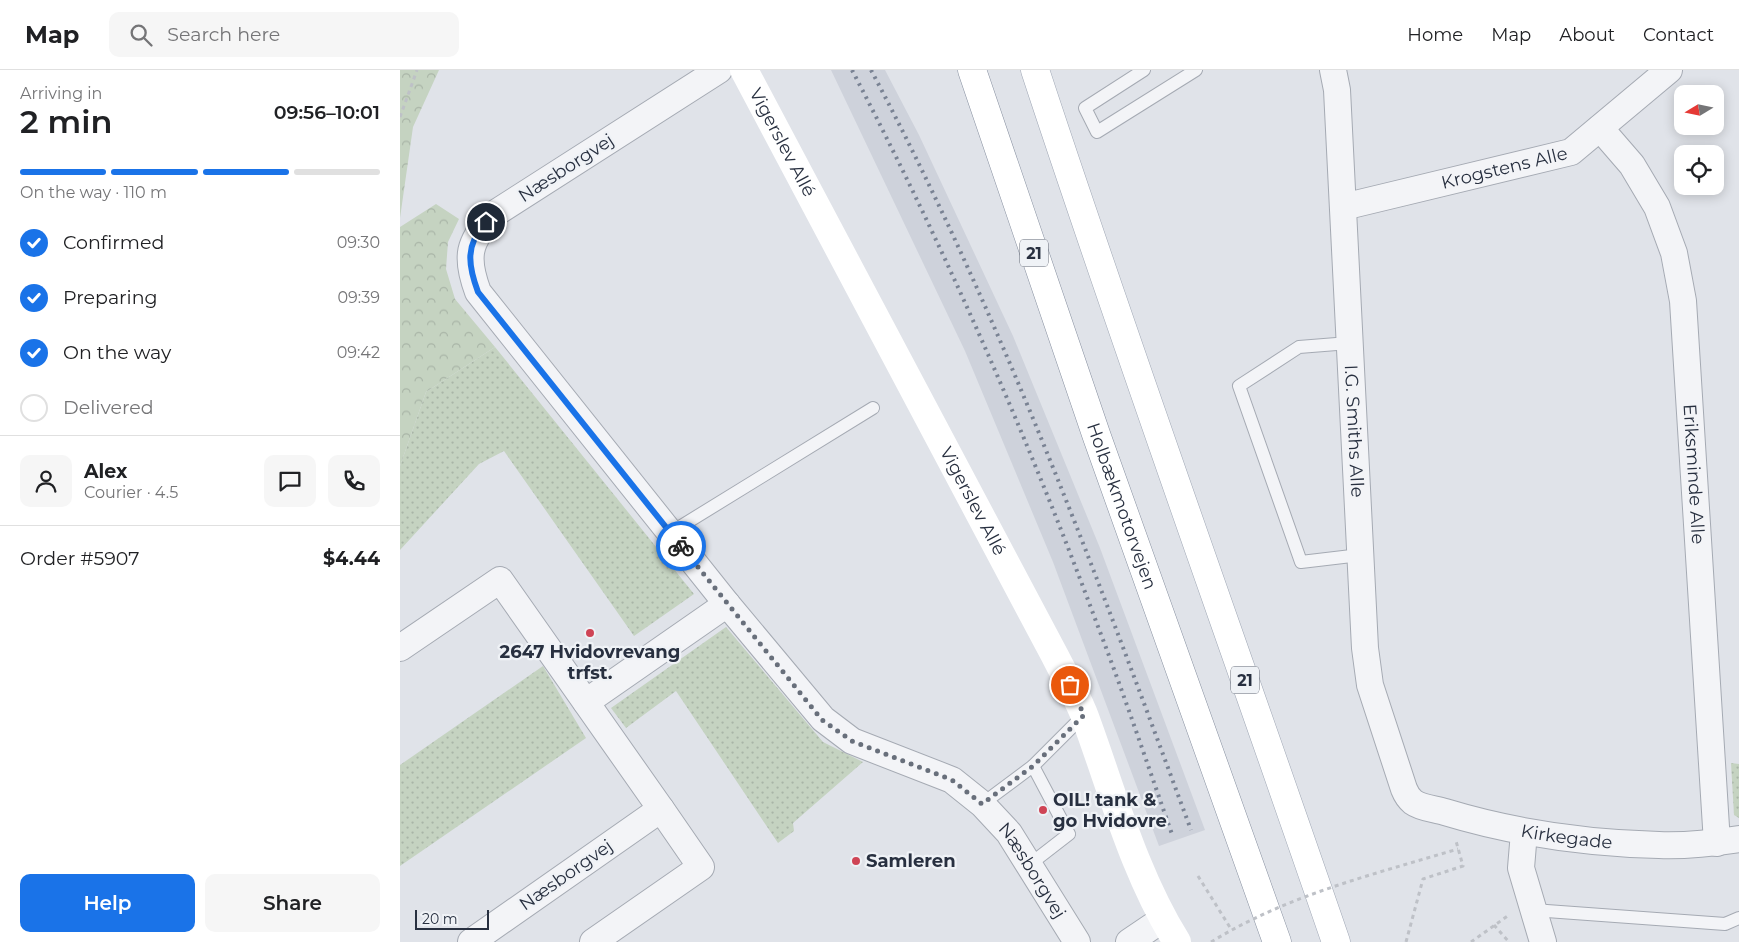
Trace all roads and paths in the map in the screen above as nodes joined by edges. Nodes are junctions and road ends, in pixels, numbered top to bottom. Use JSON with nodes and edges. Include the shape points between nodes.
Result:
{"nodes":[{"id":1,"x":417,"y":70,"type":"edge"},
{"id":2,"x":719,"y":70,"type":"edge"},
{"id":3,"x":744,"y":70,"type":"edge"},
{"id":4,"x":972,"y":70,"type":"edge"},
{"id":5,"x":1036,"y":70,"type":"edge"},
{"id":6,"x":1144,"y":70,"type":"edge"},
{"id":7,"x":1196,"y":70,"type":"edge"},
{"id":8,"x":1333,"y":70,"type":"edge"},
{"id":9,"x":1668,"y":70,"type":"edge"},
{"id":10,"x":400,"y":117,"type":"edge"},
{"id":11,"x":1600,"y":128,"type":"junction"},
{"id":12,"x":1343,"y":207,"type":"junction"},
{"id":13,"x":1350,"y":343,"type":"junction"},
{"id":14,"x":873,"y":408,"type":"dead end"},
{"id":15,"x":670,"y":533,"type":"junction"},
{"id":16,"x":1360,"y":555,"type":"junction"},
{"id":17,"x":727,"y":604,"type":"junction"},
{"id":18,"x":400,"y":648,"type":"edge"},
{"id":19,"x":586,"y":702,"type":"junction"},
{"id":20,"x":1084,"y":715,"type":"junction"},
{"id":21,"x":1033,"y":766,"type":"junction"},
{"id":22,"x":1404,"y":790,"type":"joint"},
{"id":23,"x":982,"y":804,"type":"junction"},
{"id":24,"x":661,"y":809,"type":"junction"},
{"id":25,"x":1450,"y":814,"type":"junction"},
{"id":26,"x":1524,"y":832,"type":"junction"},
{"id":27,"x":1728,"y":841,"type":"edge"},
{"id":28,"x":1458,"y":849,"type":"junction"},
{"id":29,"x":1029,"y":865,"type":"junction"},
{"id":30,"x":1198,"y":876,"type":"dead end"},
{"id":31,"x":1534,"y":910,"type":"junction"},
{"id":32,"x":1739,"y":918,"type":"edge"},
{"id":33,"x":1163,"y":919,"type":"junction"},
{"id":34,"x":1494,"y":924,"type":"junction"},
{"id":35,"x":1231,"y":930,"type":"junction"},
{"id":36,"x":471,"y":942,"type":"edge"},
{"id":37,"x":593,"y":942,"type":"edge"},
{"id":38,"x":1077,"y":942,"type":"edge"},
{"id":39,"x":1129,"y":942,"type":"edge"},
{"id":40,"x":1177,"y":942,"type":"edge"},
{"id":41,"x":1211,"y":942,"type":"edge"},
{"id":42,"x":1277,"y":942,"type":"edge"},
{"id":43,"x":1336,"y":942,"type":"edge"},
{"id":44,"x":1406,"y":942,"type":"edge"},
{"id":45,"x":1471,"y":942,"type":"edge"},
{"id":46,"x":1509,"y":942,"type":"edge"},
{"id":47,"x":1543,"y":942,"type":"edge"}],
"edges":[{"from":1,"to":10,"type":"path"},
{"from":2,"to":15,"type":"street","name":"Næsborgvej","via":[[494,214],[479,230],[470,250],[470,272],[478,292]]},
{"from":3,"to":20,"type":"main road","name":"Vigerslev Allé"},
{"from":4,"to":42,"type":"main road","name":"Holbækmotorvejen","number":"21","via":[[1100,446]]},
{"from":5,"to":43,"type":"main road","number":"21"},
{"from":6,"to":7,"type":"lane","via":[[1085,108],[1097,132]]},
{"from":8,"to":12,"type":"street","name":"I.G. Smiths Alle","via":[[1337,90]]},
{"from":9,"to":11,"type":"street","name":"Krogstens Alle"},
{"from":11,"to":12,"type":"street","name":"Krogstens Alle","via":[[1571,152]]},
{"from":11,"to":27,"type":"street","name":"Eriksminde Alle","via":[[1632,165],[1657,207],[1674,253],[1683,301]]},
{"from":12,"to":13,"type":"street","name":"I.G. Smiths Alle"},
{"from":13,"to":16,"type":"street","name":"I.G. Smiths Alle"},
{"from":13,"to":16,"type":"lane","via":[[1299,347],[1239,386],[1301,562]]},
{"from":14,"to":15,"type":"lane"},
{"from":15,"to":17,"type":"street","name":"Næsborgvej"},
{"from":16,"to":22,"type":"street","name":"I.G. Smiths Alle","via":[[1370,685]]},
{"from":17,"to":19,"type":"street"},
{"from":17,"to":23,"type":"street","name":"Næsborgvej","via":[[822,720],[852,741],[952,780]]},
{"from":18,"to":19,"type":"street","via":[[500,580]]},
{"from":19,"to":24,"type":"street"},
{"from":20,"to":21,"type":"lane"},
{"from":20,"to":33,"type":"main road","name":"Vigerslev Allé","via":[[1129,842]]},
{"from":21,"to":23,"type":"lane"},
{"from":21,"to":29,"type":"lane","via":[[1069,834]]},
{"from":22,"to":25,"type":"street","name":"Kirkegade","via":[[1414,803]]},
{"from":23,"to":29,"type":"street","name":"Næsborgvej","via":[[1009,833]]},
{"from":24,"to":36,"type":"street","name":"Næsborgvej"},
{"from":24,"to":37,"type":"street","via":[[701,867]]},
{"from":25,"to":26,"type":"street","name":"Kirkegade"},
{"from":25,"to":28,"type":"path"},
{"from":26,"to":27,"type":"street","name":"Kirkegade","via":[[1661,845]]},
{"from":26,"to":31,"type":"street","via":[[1522,868]]},
{"from":28,"to":35,"type":"path","bridge":true,"via":[[1310,894]]},
{"from":28,"to":44,"type":"path","via":[[1463,866],[1423,879]]},
{"from":29,"to":38,"type":"street","name":"Næsborgvej"},
{"from":30,"to":35,"type":"path"},
{"from":31,"to":32,"type":"lane","via":[[1725,924]]},
{"from":31,"to":34,"type":"path","via":[[1506,916]]},
{"from":31,"to":47,"type":"street"},
{"from":33,"to":39,"type":"street"},
{"from":33,"to":40,"type":"main road","name":"Vigerslev Allé"},
{"from":34,"to":45,"type":"path"},
{"from":34,"to":46,"type":"path"},
{"from":35,"to":41,"type":"path","bridge":true}]}
